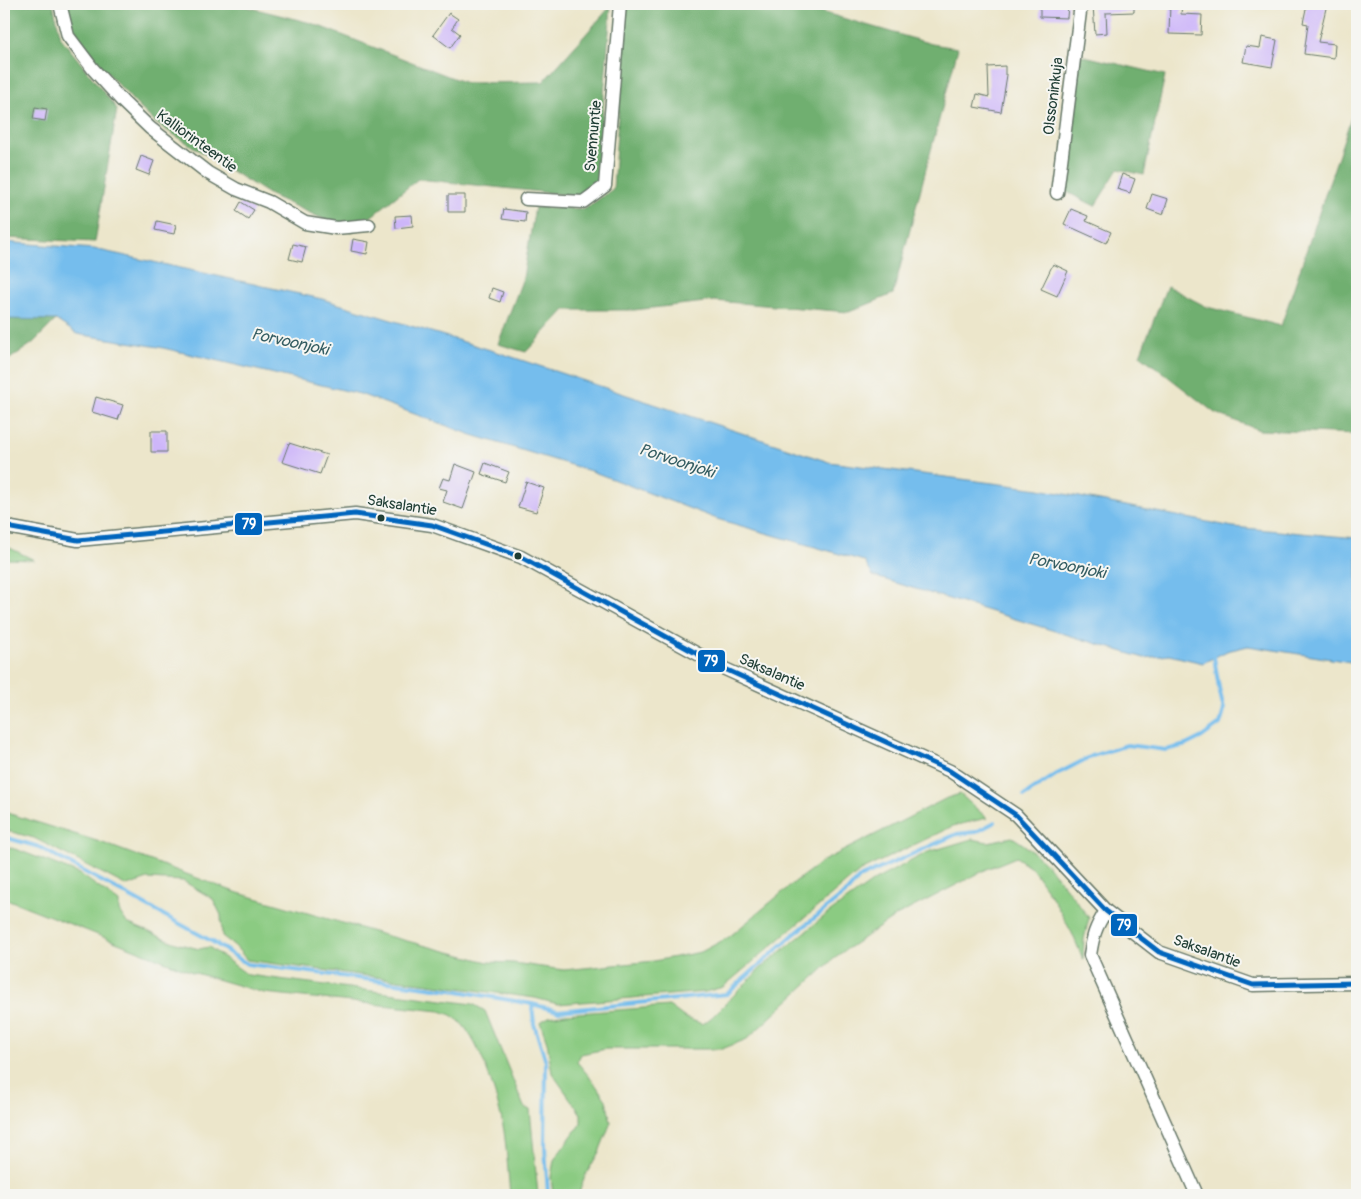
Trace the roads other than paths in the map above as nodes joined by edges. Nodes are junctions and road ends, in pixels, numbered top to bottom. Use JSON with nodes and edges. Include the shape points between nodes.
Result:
{"nodes":[{"id":1,"x":60,"y":4,"type":"edge"},
{"id":2,"x":620,"y":4,"type":"edge"},
{"id":3,"x":1081,"y":4,"type":"edge"},
{"id":4,"x":1057,"y":193,"type":"dead end"},
{"id":5,"x":526,"y":199,"type":"dead end"},
{"id":6,"x":369,"y":226,"type":"dead end"},
{"id":7,"x":4,"y":524,"type":"edge"},
{"id":8,"x":1106,"y":911,"type":"junction"},
{"id":9,"x":1357,"y":983,"type":"edge"},
{"id":10,"x":1198,"y":1195,"type":"edge"}],
"edges":[{"from":1,"to":6,"type":"street","name":"Kalliorinteentie","via":[[68,36],[93,69],[150,128],[208,172],[305,223],[336,228]]},
{"from":2,"to":5,"type":"street","name":"Svennuntie","via":[[605,186],[583,202]]},
{"from":3,"to":4,"type":"street","name":"Olssoninkuja"},
{"from":7,"to":8,"type":"street","name":"Saksalantie","via":[[78,540],[355,514],[432,525],[521,557],[725,669],[950,771],[1016,815]]},
{"from":8,"to":9,"type":"street","name":"Saksalantie","via":[[1159,952],[1253,985]]},
{"from":8,"to":10,"type":"street","via":[[1097,925],[1090,955]]}]}
